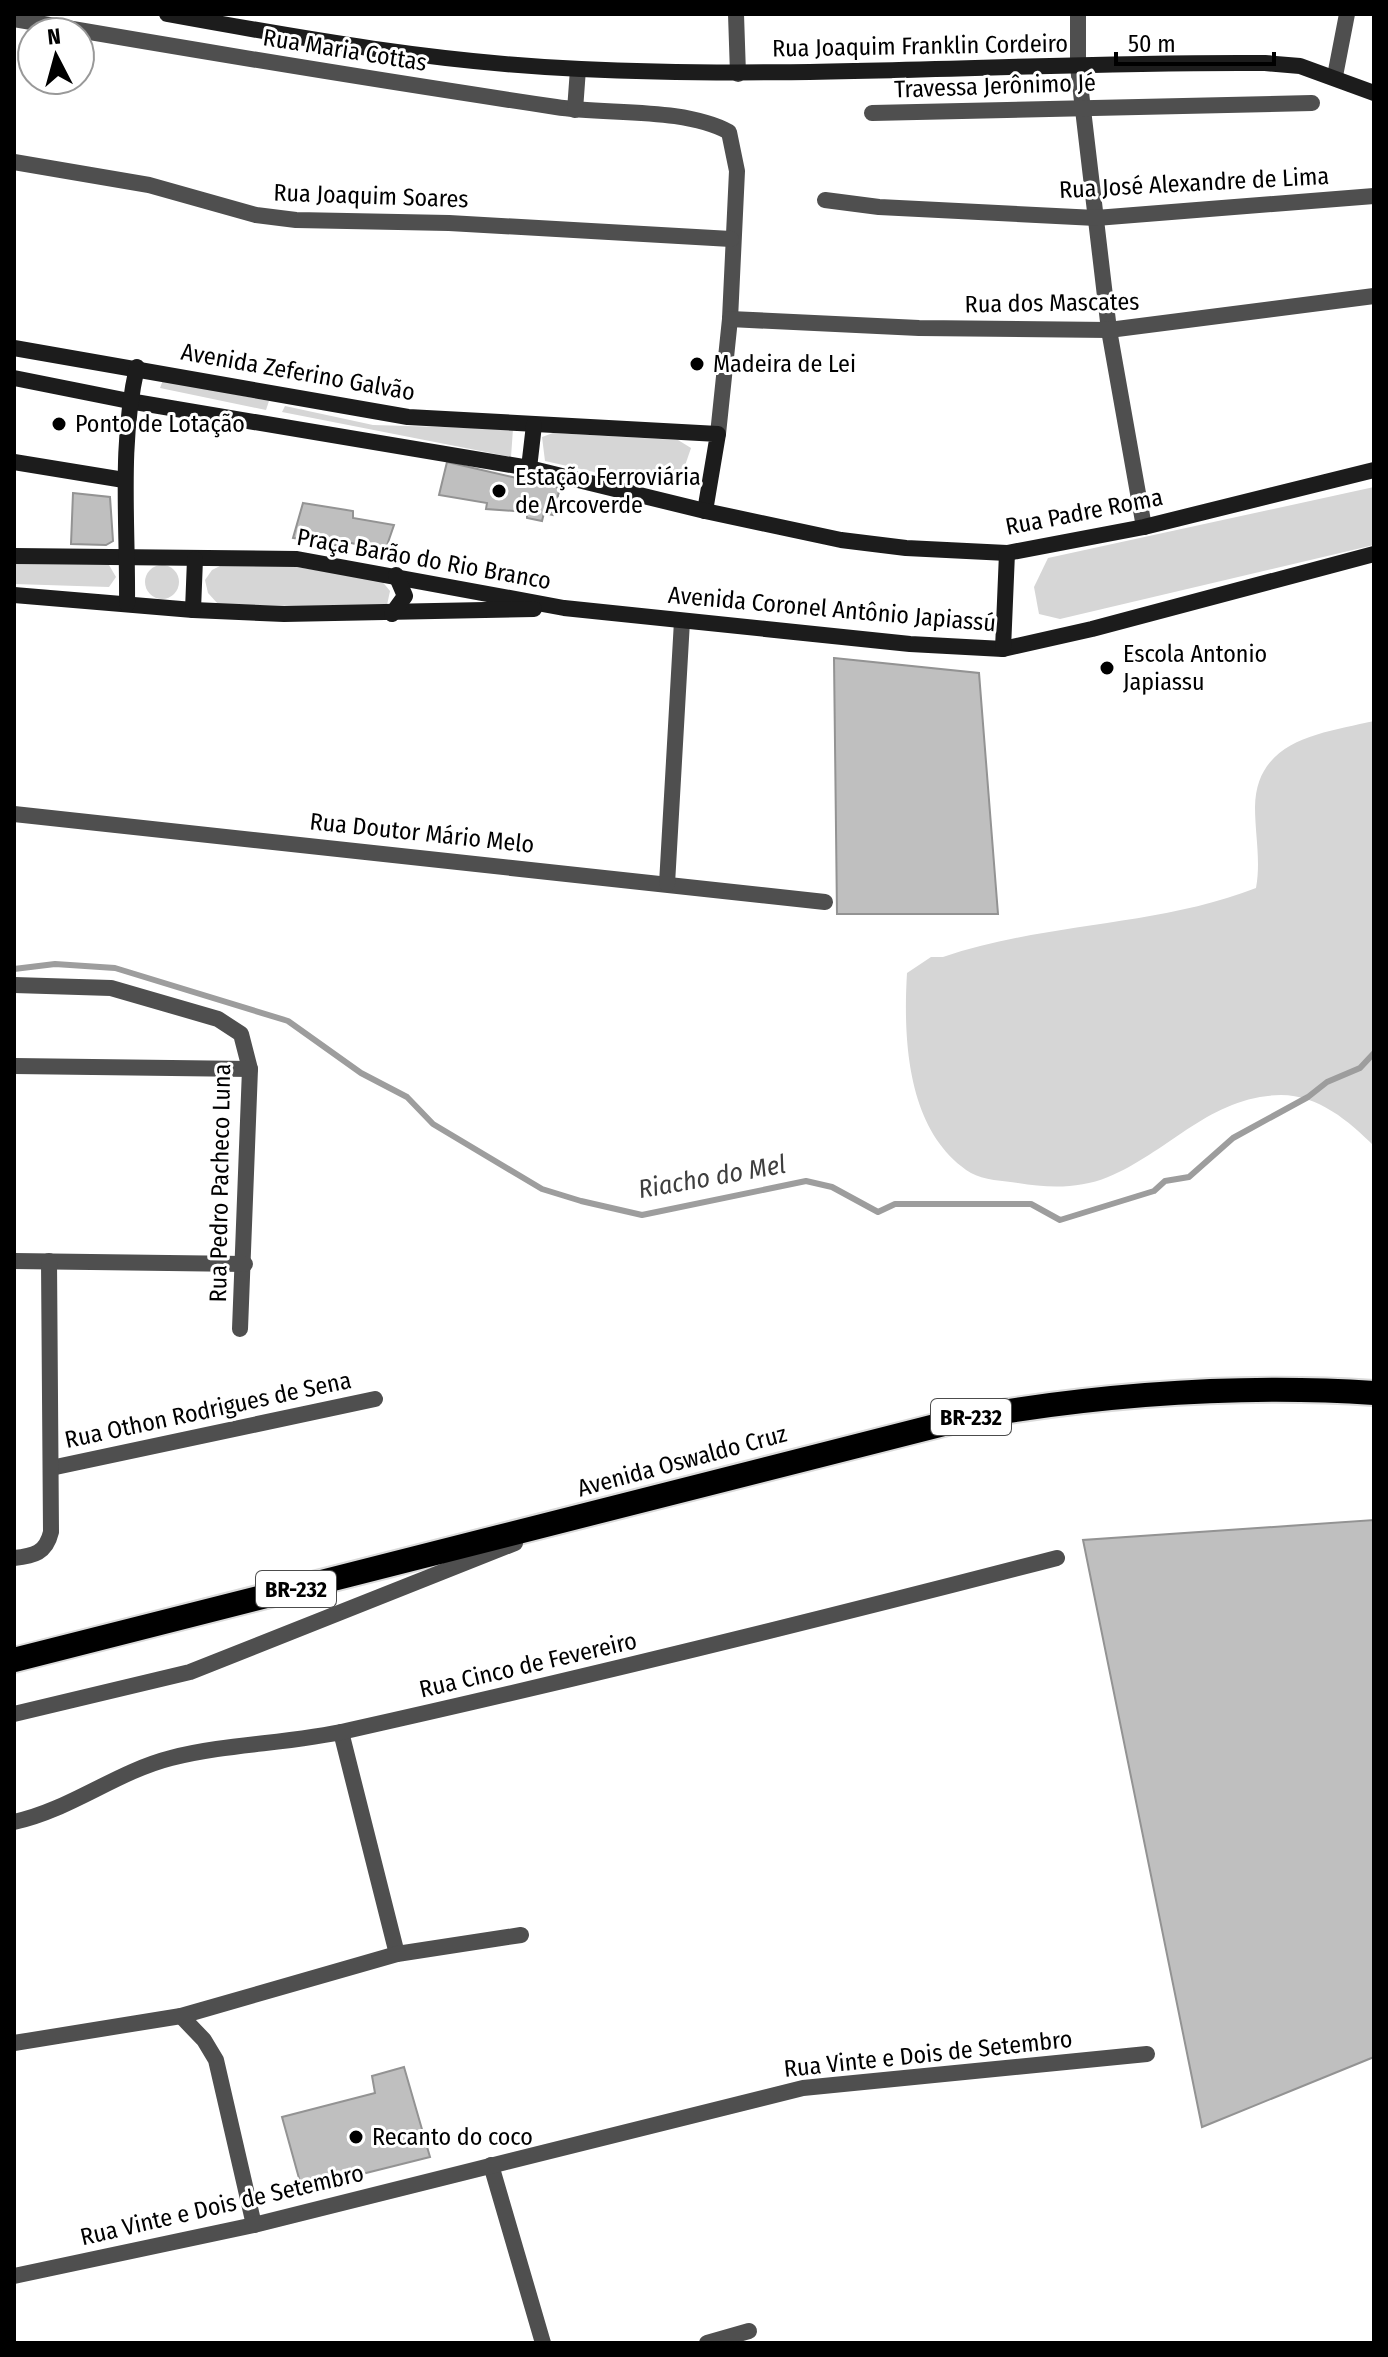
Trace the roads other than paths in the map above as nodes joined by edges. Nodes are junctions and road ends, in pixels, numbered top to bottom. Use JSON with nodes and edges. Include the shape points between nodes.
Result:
{"nodes":[{"id":1,"x":167,"y":14,"type":"edge"},
{"id":2,"x":736,"y":14,"type":"edge"},
{"id":3,"x":1078,"y":14,"type":"edge"},
{"id":4,"x":1347,"y":14,"type":"edge"},
{"id":5,"x":14,"y":19,"type":"edge"},
{"id":6,"x":1078,"y":67,"type":"junction"},
{"id":7,"x":578,"y":69,"type":"junction"},
{"id":8,"x":738,"y":74,"type":"junction"},
{"id":9,"x":1335,"y":76,"type":"junction"},
{"id":10,"x":1374,"y":93,"type":"edge"},
{"id":11,"x":1312,"y":103,"type":"dead end"},
{"id":12,"x":1085,"y":107,"type":"junction"},
{"id":13,"x":575,"y":110,"type":"junction"},
{"id":14,"x":872,"y":113,"type":"dead end"},
{"id":15,"x":14,"y":162,"type":"edge"},
{"id":16,"x":1374,"y":196,"type":"edge"},
{"id":17,"x":825,"y":200,"type":"dead end"},
{"id":18,"x":1096,"y":218,"type":"junction"},
{"id":19,"x":731,"y":239,"type":"junction"},
{"id":20,"x":1374,"y":296,"type":"edge"},
{"id":21,"x":730,"y":319,"type":"junction"},
{"id":22,"x":1109,"y":330,"type":"junction"},
{"id":23,"x":14,"y":348,"type":"edge"},
{"id":24,"x":137,"y":367,"type":"junction"},
{"id":25,"x":14,"y":378,"type":"edge"},
{"id":26,"x":129,"y":401,"type":"junction"},
{"id":27,"x":534,"y":425,"type":"junction"},
{"id":28,"x":718,"y":434,"type":"junction"},
{"id":29,"x":14,"y":462,"type":"edge"},
{"id":30,"x":529,"y":468,"type":"junction"},
{"id":31,"x":1374,"y":470,"type":"edge"},
{"id":32,"x":124,"y":480,"type":"junction"},
{"id":33,"x":705,"y":511,"type":"junction"},
{"id":34,"x":1144,"y":527,"type":"junction"},
{"id":35,"x":1007,"y":553,"type":"junction"},
{"id":36,"x":1374,"y":554,"type":"edge"},
{"id":37,"x":14,"y":556,"type":"edge"},
{"id":38,"x":128,"y":557,"type":"junction"},
{"id":39,"x":195,"y":559,"type":"junction"},
{"id":40,"x":396,"y":575,"type":"junction"},
{"id":41,"x":14,"y":595,"type":"edge"},
{"id":42,"x":127,"y":604,"type":"junction"},
{"id":43,"x":564,"y":608,"type":"junction"},
{"id":44,"x":193,"y":610,"type":"junction"},
{"id":45,"x":392,"y":614,"type":"junction"},
{"id":46,"x":682,"y":621,"type":"junction"},
{"id":47,"x":1003,"y":649,"type":"junction"},
{"id":48,"x":14,"y":814,"type":"edge"},
{"id":49,"x":667,"y":884,"type":"junction"},
{"id":50,"x":825,"y":902,"type":"dead end"},
{"id":51,"x":14,"y":985,"type":"edge"},
{"id":52,"x":14,"y":1066,"type":"edge"},
{"id":53,"x":250,"y":1069,"type":"junction"},
{"id":54,"x":14,"y":1261,"type":"edge"},
{"id":55,"x":49,"y":1261,"type":"junction"},
{"id":56,"x":245,"y":1264,"type":"junction"},
{"id":57,"x":240,"y":1329,"type":"dead end"},
{"id":58,"x":1374,"y":1393,"type":"edge"},
{"id":59,"x":375,"y":1399,"type":"dead end"},
{"id":60,"x":51,"y":1468,"type":"junction"},
{"id":61,"x":579,"y":1517,"type":"junction"},
{"id":62,"x":14,"y":1558,"type":"edge"},
{"id":63,"x":1057,"y":1558,"type":"dead end"},
{"id":64,"x":14,"y":1660,"type":"edge"},
{"id":65,"x":14,"y":1714,"type":"edge"},
{"id":66,"x":341,"y":1732,"type":"junction"},
{"id":67,"x":14,"y":1822,"type":"edge"},
{"id":68,"x":521,"y":1935,"type":"dead end"},
{"id":69,"x":397,"y":1954,"type":"junction"},
{"id":70,"x":181,"y":2016,"type":"junction"},
{"id":71,"x":14,"y":2043,"type":"edge"},
{"id":72,"x":1147,"y":2054,"type":"dead end"},
{"id":73,"x":491,"y":2165,"type":"junction"},
{"id":74,"x":254,"y":2225,"type":"junction"},
{"id":75,"x":14,"y":2276,"type":"edge"},
{"id":76,"x":749,"y":2331,"type":"dead end"},
{"id":77,"x":543,"y":2343,"type":"edge"},
{"id":78,"x":707,"y":2343,"type":"edge"}],
"edges":[{"from":1,"to":7,"type":"street","name":"Rua Joaquim Franklin Cordeiro","via":[[323,42]]},
{"from":2,"to":8,"type":"street"},
{"from":3,"to":6,"type":"street"},
{"from":4,"to":9,"type":"street"},
{"from":5,"to":13,"type":"street","name":"Rua Maria Cottas"},
{"from":6,"to":8,"type":"street","name":"Rua Joaquim Franklin Cordeiro"},
{"from":6,"to":9,"type":"street","name":"Rua Joaquim Franklin Cordeiro","via":[[1265,63]]},
{"from":6,"to":12,"type":"street"},
{"from":7,"to":8,"type":"street","name":"Rua Joaquim Franklin Cordeiro"},
{"from":7,"to":13,"type":"street"},
{"from":9,"to":10,"type":"street","name":"Rua Joaquim Franklin Cordeiro"},
{"from":11,"to":12,"type":"street","name":"Travessa Jerônimo Jé"},
{"from":12,"to":14,"type":"street","name":"Travessa Jerônimo Jé"},
{"from":12,"to":18,"type":"street"},
{"from":13,"to":19,"type":"street","name":"Rua Maria Cottas","via":[[703,121],[729,132],[737,171]]},
{"from":15,"to":19,"type":"street","name":"Rua Joaquim Soares","via":[[149,185],[256,215],[296,220]]},
{"from":16,"to":18,"type":"street","name":"Rua José Alexandre de Lima"},
{"from":17,"to":18,"type":"street","name":"Rua José Alexandre de Lima"},
{"from":18,"to":22,"type":"street"},
{"from":19,"to":21,"type":"street"},
{"from":20,"to":22,"type":"street","name":"Rua dos Mascates"},
{"from":21,"to":22,"type":"street","name":"Rua dos Mascates"},
{"from":21,"to":28,"type":"street"},
{"from":22,"to":34,"type":"street"},
{"from":23,"to":24,"type":"street","name":"Avenida Zeferino Galvão"},
{"from":24,"to":26,"type":"street"},
{"from":24,"to":27,"type":"street","name":"Avenida Zeferino Galvão","via":[[368,412]]},
{"from":25,"to":26,"type":"street"},
{"from":26,"to":30,"type":"street"},
{"from":26,"to":32,"type":"street"},
{"from":27,"to":28,"type":"street","name":"Avenida Zeferino Galvão"},
{"from":27,"to":30,"type":"street"},
{"from":28,"to":33,"type":"street"},
{"from":29,"to":32,"type":"street"},
{"from":30,"to":33,"type":"street"},
{"from":31,"to":34,"type":"street","name":"Rua Padre Roma"},
{"from":32,"to":38,"type":"street"},
{"from":33,"to":35,"type":"street","name":"Rua Padre Roma","via":[[854,542]]},
{"from":34,"to":35,"type":"street","name":"Rua Padre Roma"},
{"from":35,"to":47,"type":"street"},
{"from":36,"to":47,"type":"street","name":"Avenida Coronel Antônio Japiassú"},
{"from":37,"to":38,"type":"street","name":"Praça Barão do Rio Branco"},
{"from":38,"to":39,"type":"street","name":"Praça Barão do Rio Branco"},
{"from":38,"to":42,"type":"street"},
{"from":39,"to":40,"type":"street","name":"Praça Barão do Rio Branco","via":[[297,559]]},
{"from":39,"to":44,"type":"street"},
{"from":40,"to":43,"type":"street","name":"Praça Barão do Rio Branco"},
{"from":40,"to":45,"type":"street","via":[[405,596]]},
{"from":41,"to":42,"type":"street"},
{"from":42,"to":44,"type":"street","name":"Praça Barão do Rio Branco"},
{"from":43,"to":45,"type":"street","name":"Praça Barão do Rio Branco"},
{"from":43,"to":46,"type":"street","name":"Avenida Coronel Antônio Japiassú"},
{"from":44,"to":45,"type":"street","name":"Praça Barão do Rio Branco"},
{"from":46,"to":47,"type":"street","name":"Avenida Coronel Antônio Japiassú"},
{"from":46,"to":49,"type":"street"},
{"from":48,"to":49,"type":"street","name":"Rua Doutor Mário Melo"},
{"from":49,"to":50,"type":"street","name":"Rua Doutor Mário Melo"},
{"from":51,"to":53,"type":"street","name":"Rua Pedro Pacheco Luna","via":[[111,988],[218,1019],[241,1034]]},
{"from":52,"to":53,"type":"street"},
{"from":53,"to":56,"type":"street","name":"Rua Pedro Pacheco Luna"},
{"from":54,"to":55,"type":"street"},
{"from":55,"to":56,"type":"street"},
{"from":55,"to":60,"type":"street"},
{"from":56,"to":57,"type":"street","name":"Rua Pedro Pacheco Luna"},
{"from":58,"to":61,"type":"highway","name":"Avenida Oswaldo Cruz","number":"BR-232","via":[[1249,1387],[1063,1401],[956,1421]]},
{"from":59,"to":60,"type":"street","name":"Rua Othon Rodrigues de Sena"},
{"from":60,"to":62,"type":"street","via":[[48,1545]]},
{"from":61,"to":64,"type":"highway","name":"Avenida Oswaldo Cruz","number":"BR-232"},
{"from":61,"to":65,"type":"street","via":[[190,1672]]},
{"from":63,"to":66,"type":"street","name":"Rua Cinco de Fevereiro","via":[[700,1651]]},
{"from":66,"to":67,"type":"street","name":"Rua Cinco de Fevereiro","via":[[170,1758]]},
{"from":66,"to":69,"type":"street"},
{"from":68,"to":69,"type":"street"},
{"from":69,"to":70,"type":"street"},
{"from":70,"to":71,"type":"street"},
{"from":70,"to":74,"type":"street","via":[[216,2060]]},
{"from":72,"to":73,"type":"street","name":"Rua Vinte e Dois de Setembro","via":[[803,2088]]},
{"from":73,"to":74,"type":"street","name":"Rua Vinte e Dois de Setembro"},
{"from":73,"to":77,"type":"street"},
{"from":74,"to":75,"type":"street","name":"Rua Vinte e Dois de Setembro"},
{"from":76,"to":78,"type":"street"}]}
